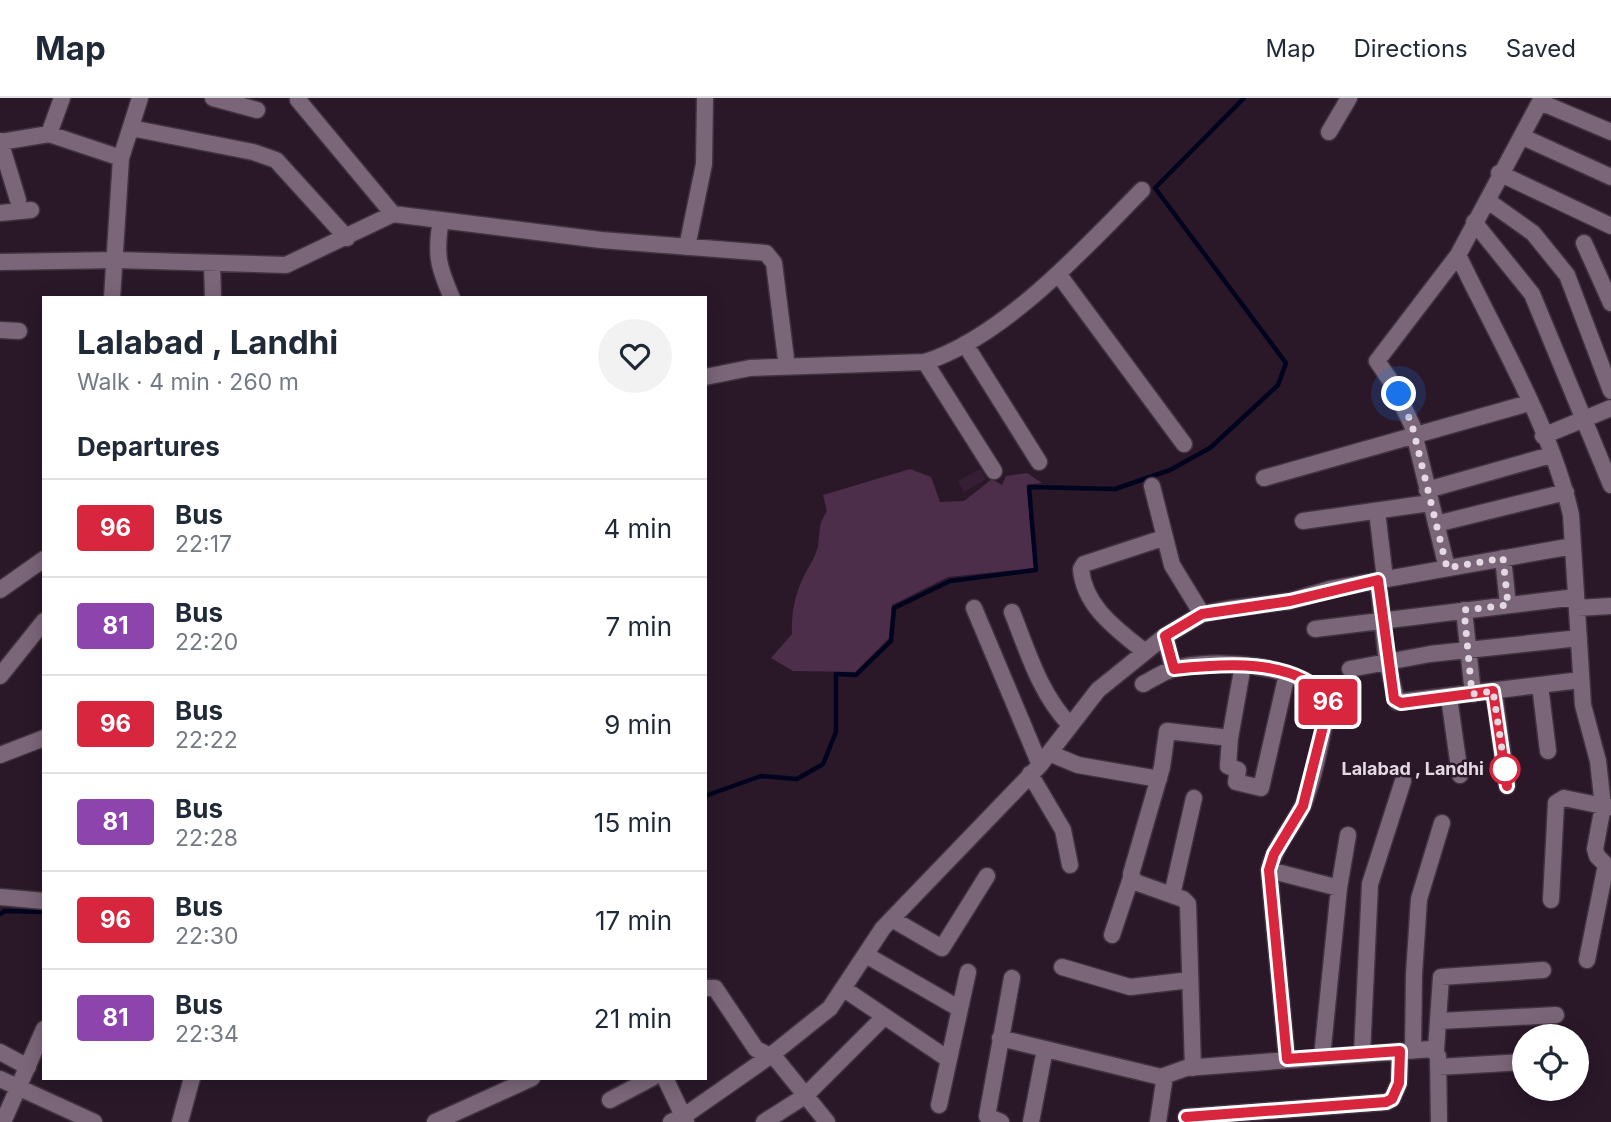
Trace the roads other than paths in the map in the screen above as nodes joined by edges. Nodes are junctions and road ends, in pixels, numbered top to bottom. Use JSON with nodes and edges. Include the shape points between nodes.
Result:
{"nodes":[{"id":1,"x":62,"y":98,"type":"edge"},
{"id":2,"x":140,"y":98,"type":"edge"},
{"id":3,"x":213,"y":98,"type":"edge"},
{"id":4,"x":705,"y":98,"type":"edge"},
{"id":5,"x":1349,"y":98,"type":"edge"},
{"id":6,"x":298,"y":100,"type":"dead end"},
{"id":7,"x":1541,"y":100,"type":"edge"},
{"id":8,"x":257,"y":110,"type":"dead end"},
{"id":9,"x":131,"y":128,"type":"junction"},
{"id":10,"x":1329,"y":132,"type":"dead end"},
{"id":11,"x":1611,"y":132,"type":"edge"},
{"id":12,"x":49,"y":134,"type":"junction"},
{"id":13,"x":1523,"y":137,"type":"junction"},
{"id":14,"x":0,"y":142,"type":"edge"},
{"id":15,"x":121,"y":158,"type":"junction"},
{"id":16,"x":1499,"y":173,"type":"junction"},
{"id":17,"x":1611,"y":177,"type":"edge"},
{"id":18,"x":1142,"y":190,"type":"dead end"},
{"id":19,"x":1488,"y":201,"type":"junction"},
{"id":20,"x":0,"y":213,"type":"edge"},
{"id":21,"x":393,"y":214,"type":"junction"},
{"id":22,"x":441,"y":219,"type":"junction"},
{"id":23,"x":1474,"y":222,"type":"junction"},
{"id":24,"x":1611,"y":226,"type":"edge"},
{"id":25,"x":347,"y":238,"type":"junction"},
{"id":26,"x":1584,"y":243,"type":"dead end"},
{"id":27,"x":687,"y":247,"type":"junction"},
{"id":28,"x":1458,"y":255,"type":"junction"},
{"id":29,"x":117,"y":260,"type":"junction"},
{"id":30,"x":0,"y":262,"type":"edge"},
{"id":31,"x":212,"y":263,"type":"junction"},
{"id":32,"x":1059,"y":275,"type":"junction"},
{"id":33,"x":112,"y":296,"type":"edge"},
{"id":34,"x":213,"y":296,"type":"edge"},
{"id":35,"x":451,"y":296,"type":"edge"},
{"id":36,"x":1611,"y":303,"type":"edge"},
{"id":37,"x":0,"y":330,"type":"edge"},
{"id":38,"x":19,"y":331,"type":"dead end"},
{"id":39,"x":965,"y":344,"type":"junction"},
{"id":40,"x":925,"y":362,"type":"junction"},
{"id":41,"x":787,"y":367,"type":"junction"},
{"id":42,"x":707,"y":377,"type":"edge"},
{"id":43,"x":1611,"y":391,"type":"edge"},
{"id":44,"x":1529,"y":403,"type":"junction"},
{"id":45,"x":1611,"y":408,"type":"edge"},
{"id":46,"x":1585,"y":418,"type":"junction"},
{"id":47,"x":1413,"y":436,"type":"junction"},
{"id":48,"x":1543,"y":436,"type":"junction"},
{"id":49,"x":1184,"y":444,"type":"dead end"},
{"id":50,"x":1552,"y":454,"type":"junction"},
{"id":51,"x":1040,"y":462,"type":"dead end"},
{"id":52,"x":994,"y":471,"type":"dead end"},
{"id":53,"x":1264,"y":478,"type":"dead end"},
{"id":54,"x":1611,"y":485,"type":"edge"},
{"id":55,"x":1152,"y":486,"type":"dead end"},
{"id":56,"x":1566,"y":492,"type":"junction"},
{"id":57,"x":1429,"y":497,"type":"junction"},
{"id":58,"x":1377,"y":511,"type":"junction"},
{"id":59,"x":1303,"y":521,"type":"dead end"},
{"id":60,"x":1436,"y":524,"type":"junction"},
{"id":61,"x":1164,"y":538,"type":"junction"},
{"id":62,"x":1573,"y":546,"type":"junction"},
{"id":63,"x":1503,"y":558,"type":"junction"},
{"id":64,"x":42,"y":560,"type":"edge"},
{"id":65,"x":1447,"y":568,"type":"junction"},
{"id":66,"x":1381,"y":580,"type":"junction"},
{"id":67,"x":0,"y":590,"type":"edge"},
{"id":68,"x":1576,"y":602,"type":"junction"},
{"id":69,"x":1508,"y":605,"type":"junction"},
{"id":70,"x":1611,"y":606,"type":"edge"},
{"id":71,"x":974,"y":608,"type":"dead end"},
{"id":72,"x":1464,"y":610,"type":"junction"},
{"id":73,"x":1012,"y":612,"type":"dead end"},
{"id":74,"x":1202,"y":614,"type":"junction"},
{"id":75,"x":1384,"y":620,"type":"junction"},
{"id":76,"x":42,"y":624,"type":"edge"},
{"id":77,"x":1315,"y":629,"type":"dead end"},
{"id":78,"x":1165,"y":636,"type":"junction"},
{"id":79,"x":1578,"y":638,"type":"junction"},
{"id":80,"x":1468,"y":650,"type":"junction"},
{"id":81,"x":1145,"y":652,"type":"junction"},
{"id":82,"x":1387,"y":662,"type":"junction"},
{"id":83,"x":1243,"y":665,"type":"junction"},
{"id":84,"x":1174,"y":669,"type":"junction"},
{"id":85,"x":1350,"y":669,"type":"dead end"},
{"id":86,"x":1287,"y":674,"type":"junction"},
{"id":87,"x":0,"y":676,"type":"edge"},
{"id":88,"x":1581,"y":680,"type":"junction"},
{"id":89,"x":1143,"y":684,"type":"dead end"},
{"id":90,"x":1540,"y":685,"type":"junction"},
{"id":91,"x":1493,"y":691,"type":"junction"},
{"id":92,"x":1472,"y":694,"type":"junction"},
{"id":93,"x":1449,"y":697,"type":"junction"},
{"id":94,"x":1070,"y":725,"type":"junction"},
{"id":95,"x":1230,"y":738,"type":"junction"},
{"id":96,"x":42,"y":739,"type":"edge"},
{"id":97,"x":1548,"y":751,"type":"dead end"},
{"id":98,"x":0,"y":755,"type":"edge"},
{"id":99,"x":1040,"y":764,"type":"junction"},
{"id":100,"x":1460,"y":775,"type":"dead end"},
{"id":101,"x":1159,"y":779,"type":"junction"},
{"id":102,"x":1403,"y":781,"type":"dead end"},
{"id":103,"x":1507,"y":786,"type":"dead end"},
{"id":104,"x":1194,"y":798,"type":"dead end"},
{"id":105,"x":1607,"y":807,"type":"edge"},
{"id":106,"x":1442,"y":823,"type":"dead end"},
{"id":107,"x":1348,"y":835,"type":"dead end"},
{"id":108,"x":1070,"y":865,"type":"dead end"},
{"id":109,"x":1269,"y":870,"type":"junction"},
{"id":110,"x":988,"y":876,"type":"dead end"},
{"id":111,"x":1132,"y":878,"type":"junction"},
{"id":112,"x":1339,"y":888,"type":"junction"},
{"id":113,"x":1172,"y":895,"type":"junction"},
{"id":114,"x":0,"y":897,"type":"edge"},
{"id":115,"x":1551,"y":900,"type":"dead end"},
{"id":116,"x":42,"y":901,"type":"edge"},
{"id":117,"x":892,"y":919,"type":"junction"},
{"id":118,"x":1112,"y":935,"type":"dead end"},
{"id":119,"x":866,"y":955,"type":"junction"},
{"id":120,"x":1587,"y":960,"type":"dead end"},
{"id":121,"x":1062,"y":967,"type":"dead end"},
{"id":122,"x":1542,"y":970,"type":"dead end"},
{"id":123,"x":968,"y":972,"type":"dead end"},
{"id":124,"x":1012,"y":978,"type":"dead end"},
{"id":125,"x":1190,"y":980,"type":"junction"},
{"id":126,"x":707,"y":988,"type":"edge"},
{"id":127,"x":844,"y":989,"type":"junction"},
{"id":128,"x":960,"y":1009,"type":"junction"},
{"id":129,"x":1556,"y":1015,"type":"dead end"},
{"id":130,"x":884,"y":1017,"type":"junction"},
{"id":131,"x":1440,"y":1021,"type":"junction"},
{"id":132,"x":42,"y":1034,"type":"edge"},
{"id":133,"x":1000,"y":1038,"type":"junction"},
{"id":134,"x":1045,"y":1049,"type":"junction"},
{"id":135,"x":1406,"y":1050,"type":"junction"},
{"id":136,"x":1436,"y":1050,"type":"junction"},
{"id":137,"x":0,"y":1052,"type":"edge"},
{"id":138,"x":1362,"y":1054,"type":"junction"},
{"id":139,"x":771,"y":1056,"type":"junction"},
{"id":140,"x":1322,"y":1057,"type":"junction"},
{"id":141,"x":948,"y":1059,"type":"junction"},
{"id":142,"x":1287,"y":1059,"type":"junction"},
{"id":143,"x":1512,"y":1063,"type":"edge"},
{"id":144,"x":28,"y":1067,"type":"junction"},
{"id":145,"x":1438,"y":1067,"type":"junction"},
{"id":146,"x":1193,"y":1068,"type":"junction"},
{"id":147,"x":1161,"y":1077,"type":"junction"},
{"id":148,"x":0,"y":1079,"type":"edge"},
{"id":149,"x":191,"y":1080,"type":"edge"},
{"id":150,"x":529,"y":1080,"type":"edge"},
{"id":151,"x":648,"y":1080,"type":"edge"},
{"id":152,"x":666,"y":1080,"type":"edge"},
{"id":153,"x":18,"y":1088,"type":"junction"},
{"id":154,"x":805,"y":1096,"type":"junction"},
{"id":155,"x":610,"y":1100,"type":"dead end"},
{"id":156,"x":939,"y":1105,"type":"dead end"},
{"id":157,"x":1186,"y":1117,"type":"dead end"},
{"id":158,"x":680,"y":1120,"type":"edge"},
{"id":159,"x":3,"y":1122,"type":"edge"},
{"id":160,"x":94,"y":1122,"type":"edge"},
{"id":161,"x":180,"y":1122,"type":"edge"},
{"id":162,"x":435,"y":1122,"type":"edge"},
{"id":163,"x":764,"y":1122,"type":"edge"},
{"id":164,"x":827,"y":1122,"type":"edge"},
{"id":165,"x":1001,"y":1122,"type":"edge"},
{"id":166,"x":1031,"y":1122,"type":"edge"},
{"id":167,"x":1158,"y":1122,"type":"edge"},
{"id":168,"x":1439,"y":1122,"type":"edge"}],
"edges":[{"from":1,"to":12,"type":"street"},
{"from":2,"to":9,"type":"street"},
{"from":3,"to":8,"type":"street"},
{"from":4,"to":27,"type":"street","via":[[704,164]]},
{"from":5,"to":10,"type":"street"},
{"from":6,"to":21,"type":"street"},
{"from":7,"to":11,"type":"street"},
{"from":7,"to":13,"type":"street"},
{"from":9,"to":15,"type":"street"},
{"from":9,"to":25,"type":"street","via":[[276,160]]},
{"from":12,"to":14,"type":"street"},
{"from":12,"to":15,"type":"street"},
{"from":13,"to":16,"type":"street"},
{"from":13,"to":17,"type":"street"},
{"from":14,"to":20,"type":"street","via":[[25,205]]},
{"from":15,"to":29,"type":"street"},
{"from":16,"to":19,"type":"street"},
{"from":16,"to":24,"type":"street"},
{"from":18,"to":32,"type":"street"},
{"from":19,"to":23,"type":"street"},
{"from":19,"to":43,"type":"street","via":[[1533,233],[1567,275]]},
{"from":21,"to":22,"type":"street"},
{"from":21,"to":25,"type":"street"},
{"from":22,"to":27,"type":"street"},
{"from":22,"to":35,"type":"street","via":[[438,267]]},
{"from":23,"to":28,"type":"street"},
{"from":23,"to":46,"type":"street","via":[[1532,294]]},
{"from":25,"to":31,"type":"street","via":[[286,265]]},
{"from":26,"to":36,"type":"street"},
{"from":27,"to":41,"type":"street","via":[[771,257]]},
{"from":28,"to":44,"type":"street"},
{"from":28,"to":47,"type":"street","via":[[1377,361],[1399,394]]},
{"from":29,"to":30,"type":"street"},
{"from":29,"to":31,"type":"street"},
{"from":29,"to":33,"type":"street"},
{"from":31,"to":34,"type":"street"},
{"from":32,"to":39,"type":"street"},
{"from":32,"to":49,"type":"street"},
{"from":37,"to":38,"type":"street"},
{"from":39,"to":40,"type":"street"},
{"from":39,"to":51,"type":"street"},
{"from":40,"to":41,"type":"street"},
{"from":40,"to":52,"type":"street"},
{"from":41,"to":42,"type":"street"},
{"from":44,"to":47,"type":"street"},
{"from":44,"to":48,"type":"street"},
{"from":45,"to":46,"type":"street"},
{"from":46,"to":48,"type":"street"},
{"from":46,"to":54,"type":"street"},
{"from":47,"to":53,"type":"street"},
{"from":47,"to":57,"type":"street"},
{"from":48,"to":50,"type":"street"},
{"from":50,"to":56,"type":"street"},
{"from":50,"to":57,"type":"street"},
{"from":55,"to":61,"type":"street"},
{"from":56,"to":60,"type":"street"},
{"from":56,"to":62,"type":"street"},
{"from":57,"to":58,"type":"street"},
{"from":57,"to":60,"type":"street"},
{"from":58,"to":59,"type":"street"},
{"from":58,"to":66,"type":"street"},
{"from":60,"to":65,"type":"street"},
{"from":61,"to":74,"type":"street","via":[[1172,565]]},
{"from":61,"to":81,"type":"street","via":[[1084,564],[1081,569],[1104,619]]},
{"from":62,"to":63,"type":"street"},
{"from":62,"to":68,"type":"street"},
{"from":63,"to":65,"type":"street"},
{"from":63,"to":69,"type":"street"},
{"from":64,"to":67,"type":"street"},
{"from":65,"to":66,"type":"street"},
{"from":66,"to":74,"type":"street"},
{"from":66,"to":75,"type":"street"},
{"from":68,"to":69,"type":"street"},
{"from":68,"to":70,"type":"street"},
{"from":68,"to":79,"type":"street"},
{"from":69,"to":72,"type":"street"},
{"from":71,"to":99,"type":"street"},
{"from":72,"to":75,"type":"street"},
{"from":72,"to":80,"type":"street"},
{"from":73,"to":94,"type":"street","via":[[1045,692]]},
{"from":74,"to":78,"type":"street"},
{"from":75,"to":77,"type":"street"},
{"from":75,"to":82,"type":"street"},
{"from":76,"to":87,"type":"street"},
{"from":78,"to":81,"type":"street"},
{"from":78,"to":84,"type":"street"},
{"from":79,"to":80,"type":"street"},
{"from":79,"to":88,"type":"street"},
{"from":80,"to":82,"type":"street"},
{"from":80,"to":92,"type":"street"},
{"from":81,"to":94,"type":"street","via":[[1098,690]]},
{"from":82,"to":85,"type":"street"},
{"from":82,"to":93,"type":"street","via":[[1397,702]]},
{"from":83,"to":84,"type":"street"},
{"from":83,"to":86,"type":"street"},
{"from":83,"to":95,"type":"street"},
{"from":84,"to":89,"type":"street"},
{"from":86,"to":95,"type":"street","via":[[1261,788],[1236,782],[1238,770],[1228,766]]},
{"from":86,"to":109,"type":"street","via":[[1323,693],[1328,707],[1303,806]]},
{"from":88,"to":90,"type":"street"},
{"from":88,"to":105,"type":"street","via":[[1586,722]]},
{"from":90,"to":91,"type":"street"},
{"from":90,"to":97,"type":"street"},
{"from":91,"to":92,"type":"street"},
{"from":91,"to":103,"type":"street"},
{"from":92,"to":93,"type":"street"},
{"from":93,"to":100,"type":"street"},
{"from":94,"to":99,"type":"street"},
{"from":95,"to":101,"type":"street","via":[[1167,731]]},
{"from":96,"to":98,"type":"street"},
{"from":99,"to":101,"type":"street","via":[[1078,765]]},
{"from":99,"to":108,"type":"street"},
{"from":99,"to":117,"type":"street"},
{"from":101,"to":111,"type":"street"},
{"from":102,"to":138,"type":"street","via":[[1370,884]]},
{"from":104,"to":113,"type":"street"},
{"from":105,"to":115,"type":"street","via":[[1564,798],[1556,803]]},
{"from":105,"to":120,"type":"street","via":[[1595,849],[1606,865]]},
{"from":106,"to":135,"type":"street","via":[[1419,899]]},
{"from":107,"to":112,"type":"street"},
{"from":109,"to":112,"type":"street"},
{"from":109,"to":142,"type":"street"},
{"from":110,"to":117,"type":"street","via":[[942,948]]},
{"from":111,"to":113,"type":"street"},
{"from":111,"to":118,"type":"street"},
{"from":112,"to":140,"type":"street"},
{"from":113,"to":125,"type":"street","via":[[1188,904]]},
{"from":114,"to":116,"type":"street"},
{"from":117,"to":119,"type":"street"},
{"from":119,"to":127,"type":"street"},
{"from":119,"to":128,"type":"street"},
{"from":121,"to":125,"type":"street","via":[[1130,988]]},
{"from":122,"to":131,"type":"street","via":[[1443,976]]},
{"from":123,"to":128,"type":"street"},
{"from":124,"to":133,"type":"street"},
{"from":125,"to":146,"type":"street"},
{"from":126,"to":139,"type":"street","via":[[715,988],[756,1049]]},
{"from":127,"to":130,"type":"street"},
{"from":127,"to":139,"type":"street","via":[[830,1007]]},
{"from":128,"to":141,"type":"street"},
{"from":129,"to":131,"type":"street"},
{"from":130,"to":141,"type":"street"},
{"from":130,"to":154,"type":"street"},
{"from":131,"to":136,"type":"street"},
{"from":132,"to":144,"type":"street"},
{"from":133,"to":134,"type":"street"},
{"from":133,"to":165,"type":"street","via":[[987,1116]]},
{"from":134,"to":147,"type":"street"},
{"from":134,"to":166,"type":"street"},
{"from":135,"to":136,"type":"street"},
{"from":135,"to":138,"type":"street"},
{"from":135,"to":157,"type":"street","via":[[1399,1083],[1386,1102]]},
{"from":136,"to":145,"type":"street"},
{"from":137,"to":144,"type":"street"},
{"from":138,"to":140,"type":"street"},
{"from":139,"to":154,"type":"street"},
{"from":139,"to":158,"type":"street"},
{"from":140,"to":142,"type":"street"},
{"from":141,"to":156,"type":"street"},
{"from":142,"to":146,"type":"street"},
{"from":143,"to":145,"type":"street"},
{"from":144,"to":153,"type":"street"},
{"from":145,"to":168,"type":"street"},
{"from":146,"to":147,"type":"street"},
{"from":147,"to":167,"type":"street"},
{"from":148,"to":153,"type":"street"},
{"from":149,"to":161,"type":"street"},
{"from":150,"to":162,"type":"street"},
{"from":151,"to":155,"type":"street"},
{"from":152,"to":158,"type":"street"},
{"from":153,"to":159,"type":"street"},
{"from":153,"to":160,"type":"street"},
{"from":154,"to":163,"type":"street"},
{"from":154,"to":164,"type":"street"}]}
